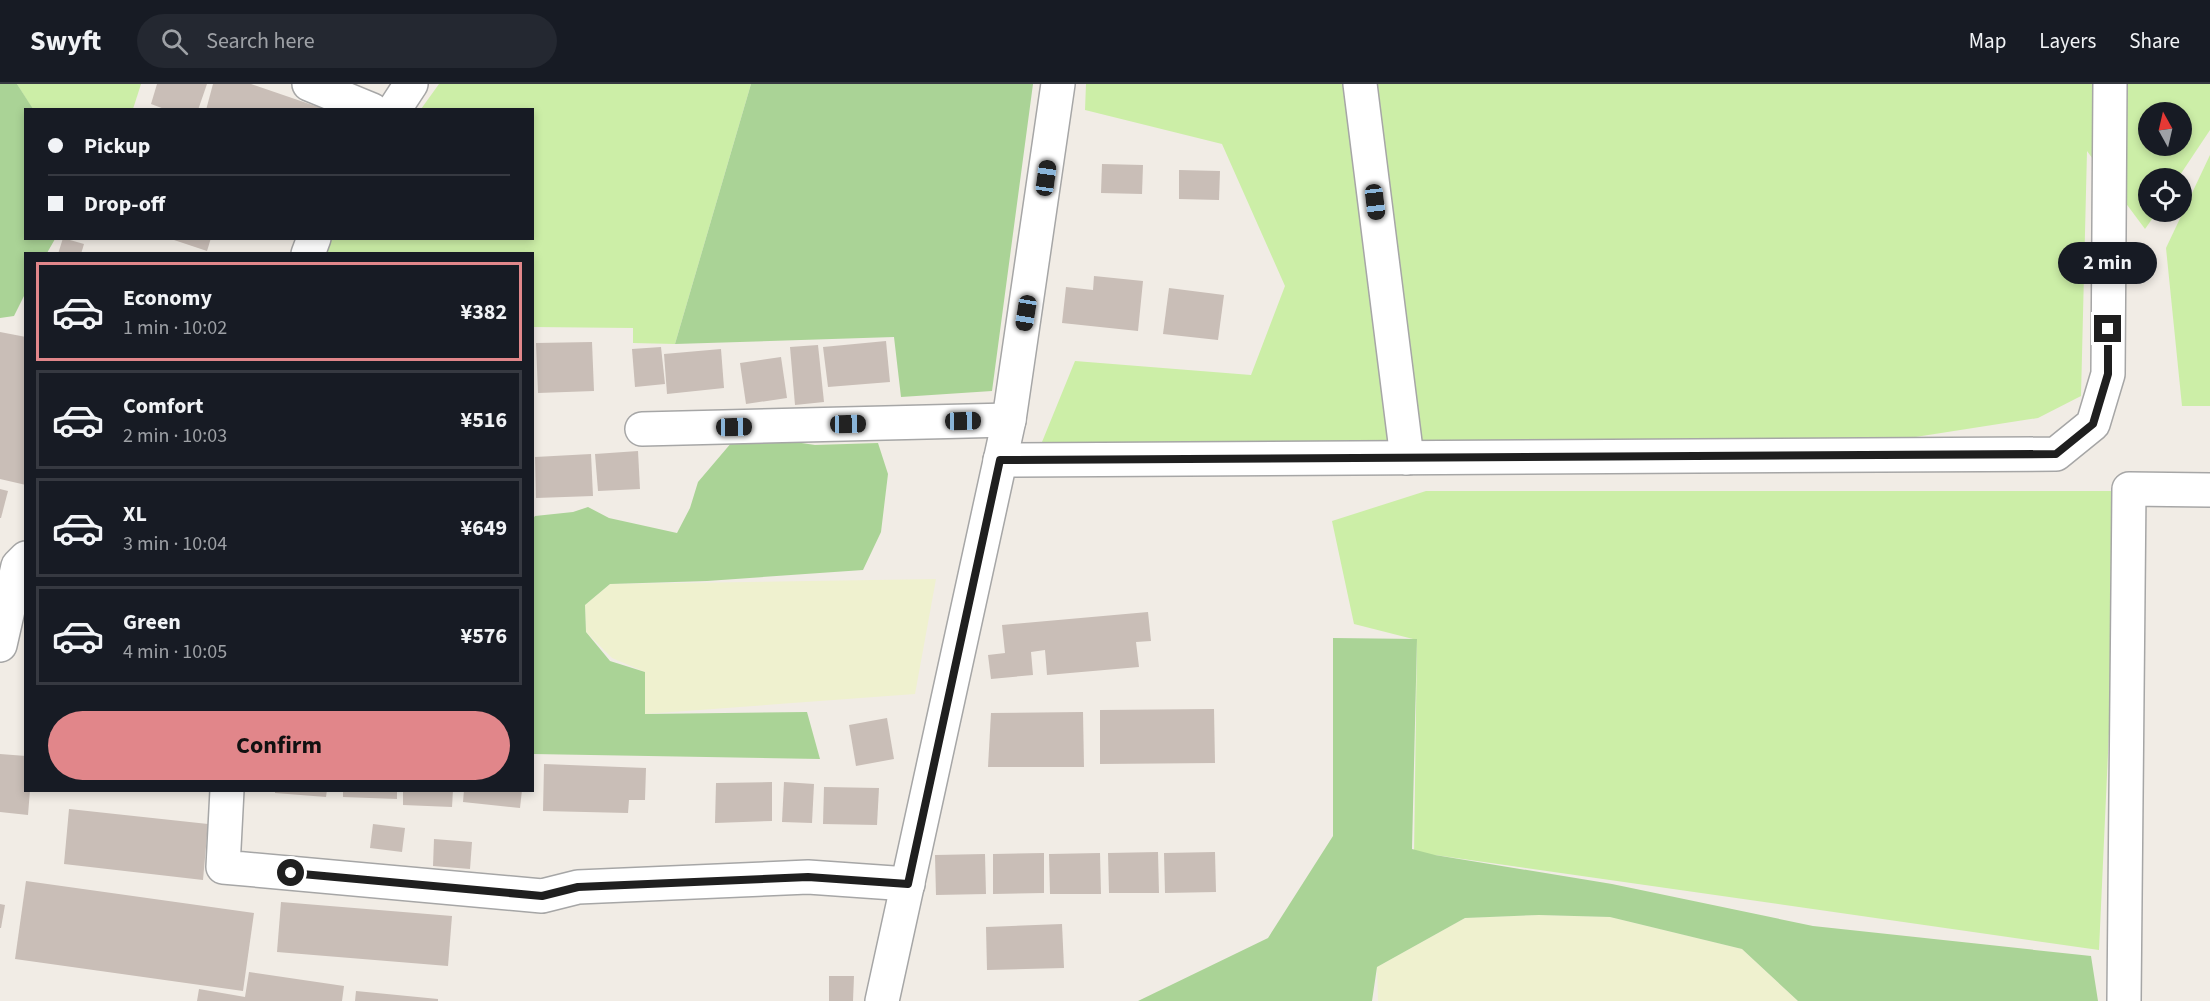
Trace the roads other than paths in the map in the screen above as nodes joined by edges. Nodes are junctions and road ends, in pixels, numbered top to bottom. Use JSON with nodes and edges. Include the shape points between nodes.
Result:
{"nodes":[{"id":1,"x":309,"y":84,"type":"edge"},
{"id":2,"x":411,"y":84,"type":"edge"},
{"id":3,"x":1058,"y":84,"type":"edge"},
{"id":4,"x":1360,"y":84,"type":"edge"},
{"id":5,"x":2110,"y":84,"type":"edge"},
{"id":6,"x":367,"y":108,"type":"edge"},
{"id":7,"x":395,"y":108,"type":"edge"},
{"id":8,"x":1009,"y":420,"type":"junction"},
{"id":9,"x":642,"y":429,"type":"dead end"},
{"id":10,"x":1407,"y":458,"type":"junction"},
{"id":11,"x":1000,"y":460,"type":"junction"},
{"id":12,"x":2210,"y":490,"type":"edge"},
{"id":13,"x":24,"y":560,"type":"edge"},
{"id":14,"x":0,"y":645,"type":"edge"},
{"id":15,"x":227,"y":792,"type":"edge"},
{"id":16,"x":908,"y":884,"type":"junction"},
{"id":17,"x":882,"y":1001,"type":"edge"},
{"id":18,"x":2124,"y":1001,"type":"edge"}],
"edges":[{"from":1,"to":6,"type":"street"},
{"from":2,"to":7,"type":"street"},
{"from":3,"to":8,"type":"street"},
{"from":4,"to":10,"type":"street"},
{"from":5,"to":10,"type":"street","via":[[2108,374],[2093,424],[2056,454]]},
{"from":8,"to":9,"type":"street"},
{"from":8,"to":11,"type":"street"},
{"from":10,"to":11,"type":"street"},
{"from":11,"to":16,"type":"street"},
{"from":12,"to":18,"type":"street","via":[[2129,489]]},
{"from":13,"to":14,"type":"street","via":[[18,566]]},
{"from":15,"to":16,"type":"street","via":[[223,867],[542,896],[578,887],[808,877]]},
{"from":16,"to":17,"type":"street"}]}
